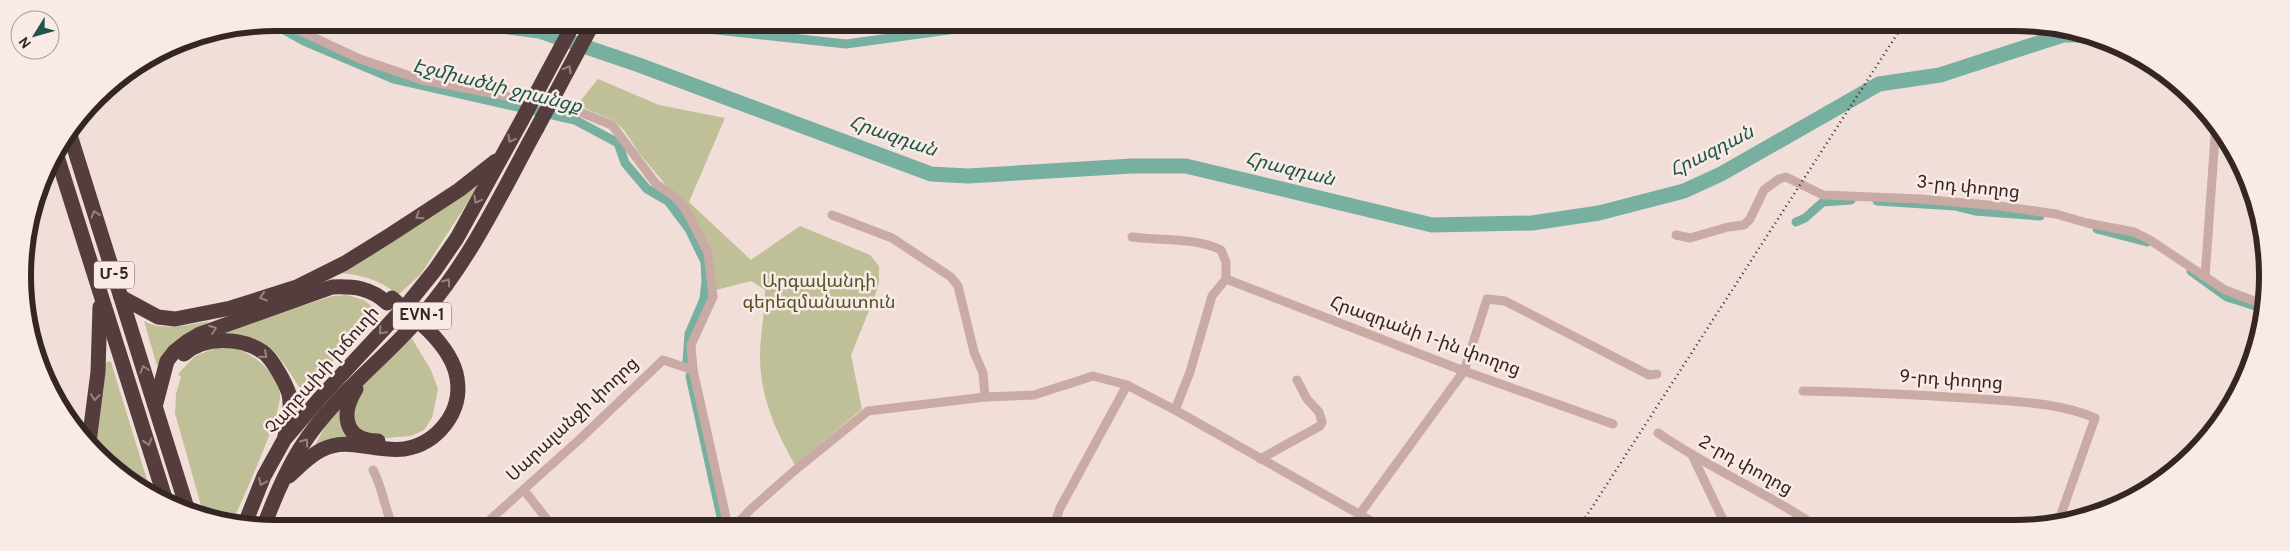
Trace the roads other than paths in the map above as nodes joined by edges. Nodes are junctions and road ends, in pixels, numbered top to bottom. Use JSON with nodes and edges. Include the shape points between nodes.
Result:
{"nodes":[{"id":1,"x":302,"y":31,"type":"edge"},
{"id":2,"x":570,"y":31,"type":"edge"},
{"id":3,"x":589,"y":31,"type":"edge"},
{"id":4,"x":2215,"y":136,"type":"edge"},
{"id":5,"x":72,"y":140,"type":"edge"},
{"id":6,"x":501,"y":157,"type":"junction"},
{"id":7,"x":59,"y":162,"type":"edge"},
{"id":8,"x":832,"y":215,"type":"dead end"},
{"id":9,"x":1676,"y":235,"type":"dead end"},
{"id":10,"x":1132,"y":237,"type":"dead end"},
{"id":11,"x":2205,"y":277,"type":"junction"},
{"id":12,"x":1226,"y":280,"type":"junction"},
{"id":13,"x":310,"y":282,"type":"junction"},
{"id":14,"x":100,"y":296,"type":"junction"},
{"id":15,"x":121,"y":297,"type":"junction"},
{"id":16,"x":390,"y":300,"type":"junction"},
{"id":17,"x":2257,"y":301,"type":"edge"},
{"id":18,"x":425,"y":333,"type":"junction"},
{"id":19,"x":368,"y":370,"type":"junction"},
{"id":20,"x":693,"y":370,"type":"junction"},
{"id":21,"x":1464,"y":371,"type":"junction"},
{"id":22,"x":1657,"y":374,"type":"dead end"},
{"id":23,"x":1297,"y":380,"type":"dead end"},
{"id":24,"x":1127,"y":385,"type":"junction"},
{"id":25,"x":1803,"y":391,"type":"dead end"},
{"id":26,"x":985,"y":397,"type":"junction"},
{"id":27,"x":158,"y":409,"type":"junction"},
{"id":28,"x":1174,"y":410,"type":"junction"},
{"id":29,"x":1612,"y":424,"type":"dead end"},
{"id":30,"x":90,"y":434,"type":"edge"},
{"id":31,"x":1658,"y":434,"type":"dead end"},
{"id":32,"x":284,"y":440,"type":"junction"},
{"id":33,"x":1693,"y":457,"type":"junction"},
{"id":34,"x":1260,"y":460,"type":"junction"},
{"id":35,"x":373,"y":470,"type":"dead end"},
{"id":36,"x":280,"y":484,"type":"junction"},
{"id":37,"x":524,"y":490,"type":"junction"},
{"id":38,"x":163,"y":493,"type":"edge"},
{"id":39,"x":185,"y":502,"type":"edge"},
{"id":40,"x":1359,"y":515,"type":"junction"},
{"id":41,"x":2061,"y":515,"type":"edge"},
{"id":42,"x":247,"y":518,"type":"edge"},
{"id":43,"x":267,"y":519,"type":"edge"},
{"id":44,"x":390,"y":520,"type":"edge"},
{"id":45,"x":490,"y":520,"type":"edge"},
{"id":46,"x":547,"y":520,"type":"edge"},
{"id":47,"x":727,"y":520,"type":"edge"},
{"id":48,"x":741,"y":520,"type":"edge"},
{"id":49,"x":1056,"y":520,"type":"edge"},
{"id":50,"x":1369,"y":520,"type":"edge"},
{"id":51,"x":1723,"y":520,"type":"edge"},
{"id":52,"x":1807,"y":520,"type":"edge"}],
"edges":[{"from":1,"to":20,"type":"street","via":[[360,59],[422,80],[570,108],[612,125],[656,184],[675,197],[686,210],[708,253],[713,297],[691,345]]},
{"from":2,"to":6,"type":"highway","name":"Չարբախի խճուղի","number":"EVN-1","one_way":true,"bridge":true},
{"from":19,"to":3,"type":"highway","name":"Չարբախի խճուղի","number":"EVN-1","one_way":true,"bridge":true,"via":[[424,313],[472,246]]},
{"from":4,"to":11,"type":"street"},
{"from":15,"to":5,"type":"highway","number":"Մ-5","one_way":true},
{"from":6,"to":13,"type":"highway","one_way":true,"via":[[436,205]]},
{"from":6,"to":32,"type":"highway","name":"Չարբախի խճուղի","number":"EVN-1","one_way":true,"via":[[457,238],[435,270]]},
{"from":7,"to":14,"type":"highway","number":"Մ-5"},
{"from":8,"to":26,"type":"street","via":[[892,238],[951,277],[958,286],[974,352],[983,373]]},
{"from":9,"to":11,"type":"street","name":"3-րդ փողոց","via":[[1690,238],[1744,225],[1764,190],[1786,177],[1823,195],[1999,206],[2056,214],[2134,232]]},
{"from":10,"to":12,"type":"street","via":[[1214,246],[1225,256]]},
{"from":11,"to":17,"type":"street","name":"3-րդ փողոց","via":[[2225,290]]},
{"from":12,"to":21,"type":"street","name":"Հրազդանի 1-ին փողոց"},
{"from":12,"to":28,"type":"street","via":[[1212,296],[1190,372]]},
{"from":13,"to":15,"type":"highway","one_way":true,"via":[[231,308],[175,319],[158,317]]},
{"from":13,"to":16,"type":"highway","via":[[331,279],[363,281],[383,290]]},
{"from":14,"to":30,"type":"highway","one_way":true,"via":[[98,372]]},
{"from":14,"to":38,"type":"highway","number":"Մ-5","one_way":true},
{"from":27,"to":15,"type":"highway","number":"Մ-5","one_way":true},
{"from":16,"to":18,"type":"highway","bridge":true},
{"from":27,"to":16,"type":"highway","one_way":true,"via":[[167,361],[174,352],[200,334],[332,287],[364,289]]},
{"from":18,"to":19,"type":"highway","via":[[448,366],[451,382],[448,407],[428,432],[410,440],[371,441],[352,430],[346,417],[348,402]]},
{"from":18,"to":36,"type":"highway","via":[[447,352],[457,377],[456,402],[441,430],[422,444],[404,449],[380,450],[344,444],[331,446],[312,456]]},
{"from":36,"to":19,"type":"highway","name":"Չարբախի խճուղի","number":"EVN-1","one_way":true,"via":[[314,428]]},
{"from":20,"to":37,"type":"street","name":"Սարալանջի փողոց","via":[[663,360]]},
{"from":20,"to":47,"type":"street"},
{"from":21,"to":22,"type":"street","via":[[1486,299],[1505,301],[1649,375]]},
{"from":21,"to":29,"type":"street","name":"Հրազդանի 1-ին փողոց"},
{"from":21,"to":40,"type":"street"},
{"from":23,"to":34,"type":"street","via":[[1307,400],[1319,412],[1322,422]]},
{"from":24,"to":26,"type":"street","via":[[1093,376],[1034,394]]},
{"from":24,"to":28,"type":"street"},
{"from":24,"to":49,"type":"street"},
{"from":25,"to":41,"type":"street","name":"9-րդ փողոց","via":[[2010,401],[2075,410],[2094,418]]},
{"from":26,"to":48,"type":"street","via":[[868,411],[794,471]]},
{"from":27,"to":32,"type":"highway","one_way":true,"via":[[168,378],[185,353],[212,342],[235,341],[265,353],[278,371],[289,394],[290,415]]},
{"from":27,"to":39,"type":"highway","number":"Մ-5"},
{"from":28,"to":34,"type":"street"},
{"from":31,"to":33,"type":"street","name":"2-րդ փողոց"},
{"from":32,"to":42,"type":"highway","name":"Չարբախի խճուղի","number":"EVN-1","one_way":true,"via":[[264,476]]},
{"from":33,"to":51,"type":"street"},
{"from":33,"to":52,"type":"street","name":"2-րդ փողոց"},
{"from":34,"to":40,"type":"street"},
{"from":35,"to":44,"type":"street"},
{"from":36,"to":43,"type":"highway","name":"Չարբախի խճուղի","number":"EVN-1"},
{"from":37,"to":45,"type":"street","name":"Սարալանջի փողոց"},
{"from":37,"to":46,"type":"street"},
{"from":40,"to":50,"type":"street"}]}
